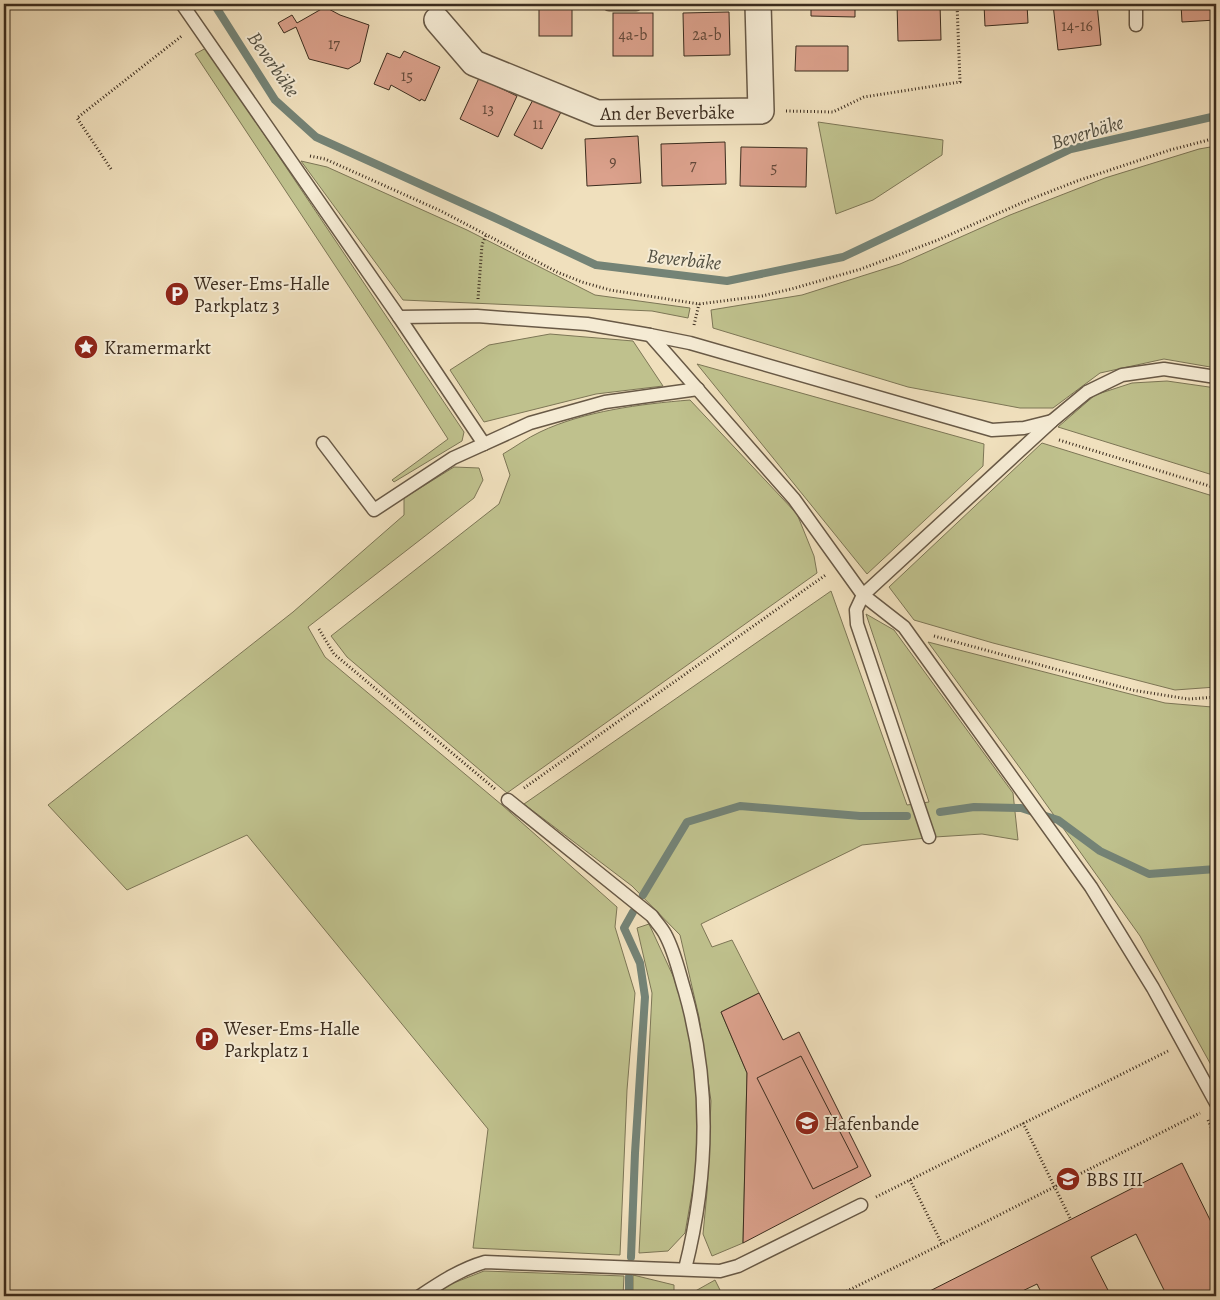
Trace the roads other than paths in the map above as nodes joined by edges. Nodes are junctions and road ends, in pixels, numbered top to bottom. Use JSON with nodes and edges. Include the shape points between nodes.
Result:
{"nodes":[{"id":1,"x":182,"y":4,"type":"edge"},
{"id":2,"x":609,"y":4,"type":"edge"},
{"id":3,"x":636,"y":4,"type":"edge"},
{"id":4,"x":758,"y":4,"type":"edge"},
{"id":5,"x":1136,"y":4,"type":"edge"},
{"id":6,"x":437,"y":20,"type":"dead end"},
{"id":7,"x":1136,"y":25,"type":"dead end"},
{"id":8,"x":399,"y":317,"type":"junction"},
{"id":9,"x":650,"y":335,"type":"junction"},
{"id":10,"x":1216,"y":377,"type":"edge"},
{"id":11,"x":698,"y":389,"type":"junction"},
{"id":12,"x":1052,"y":421,"type":"junction"},
{"id":13,"x":323,"y":444,"type":"dead end"},
{"id":14,"x":484,"y":444,"type":"junction"},
{"id":15,"x":863,"y":595,"type":"junction"},
{"id":16,"x":508,"y":800,"type":"road end"},
{"id":17,"x":929,"y":837,"type":"dead end"},
{"id":18,"x":1216,"y":1102,"type":"edge"},
{"id":19,"x":861,"y":1205,"type":"road end"},
{"id":20,"x":685,"y":1269,"type":"junction"},
{"id":21,"x":420,"y":1296,"type":"edge"}],
"edges":[{"from":1,"to":8,"type":"lane"},
{"from":2,"to":3,"type":"lane"},
{"from":4,"to":6,"type":"street","name":"An der Beverbäke","via":[[761,111],[597,113],[474,62]]},
{"from":5,"to":7,"type":"lane"},
{"from":8,"to":9,"type":"lane","via":[[477,316],[587,324]]},
{"from":8,"to":14,"type":"lane"},
{"from":9,"to":11,"type":"lane"},
{"from":9,"to":12,"type":"lane","via":[[699,346],[992,430],[1024,428]]},
{"from":10,"to":12,"type":"lane","via":[[1164,369],[1122,375],[1087,392]]},
{"from":11,"to":14,"type":"lane","via":[[605,402],[530,423]]},
{"from":11,"to":15,"type":"lane","via":[[794,499]]},
{"from":12,"to":15,"type":"lane"},
{"from":13,"to":14,"type":"lane","via":[[374,510],[453,458]]},
{"from":15,"to":17,"type":"lane","via":[[856,610],[856,624]]},
{"from":15,"to":18,"type":"lane","via":[[904,628],[1091,887],[1148,980]]},
{"from":16,"to":20,"type":"lane","via":[[652,916],[665,935],[675,959],[695,1031],[703,1087],[700,1182]]},
{"from":19,"to":20,"type":"lane","via":[[738,1266],[720,1271]]},
{"from":20,"to":21,"type":"lane","via":[[485,1262],[470,1266]]}]}
